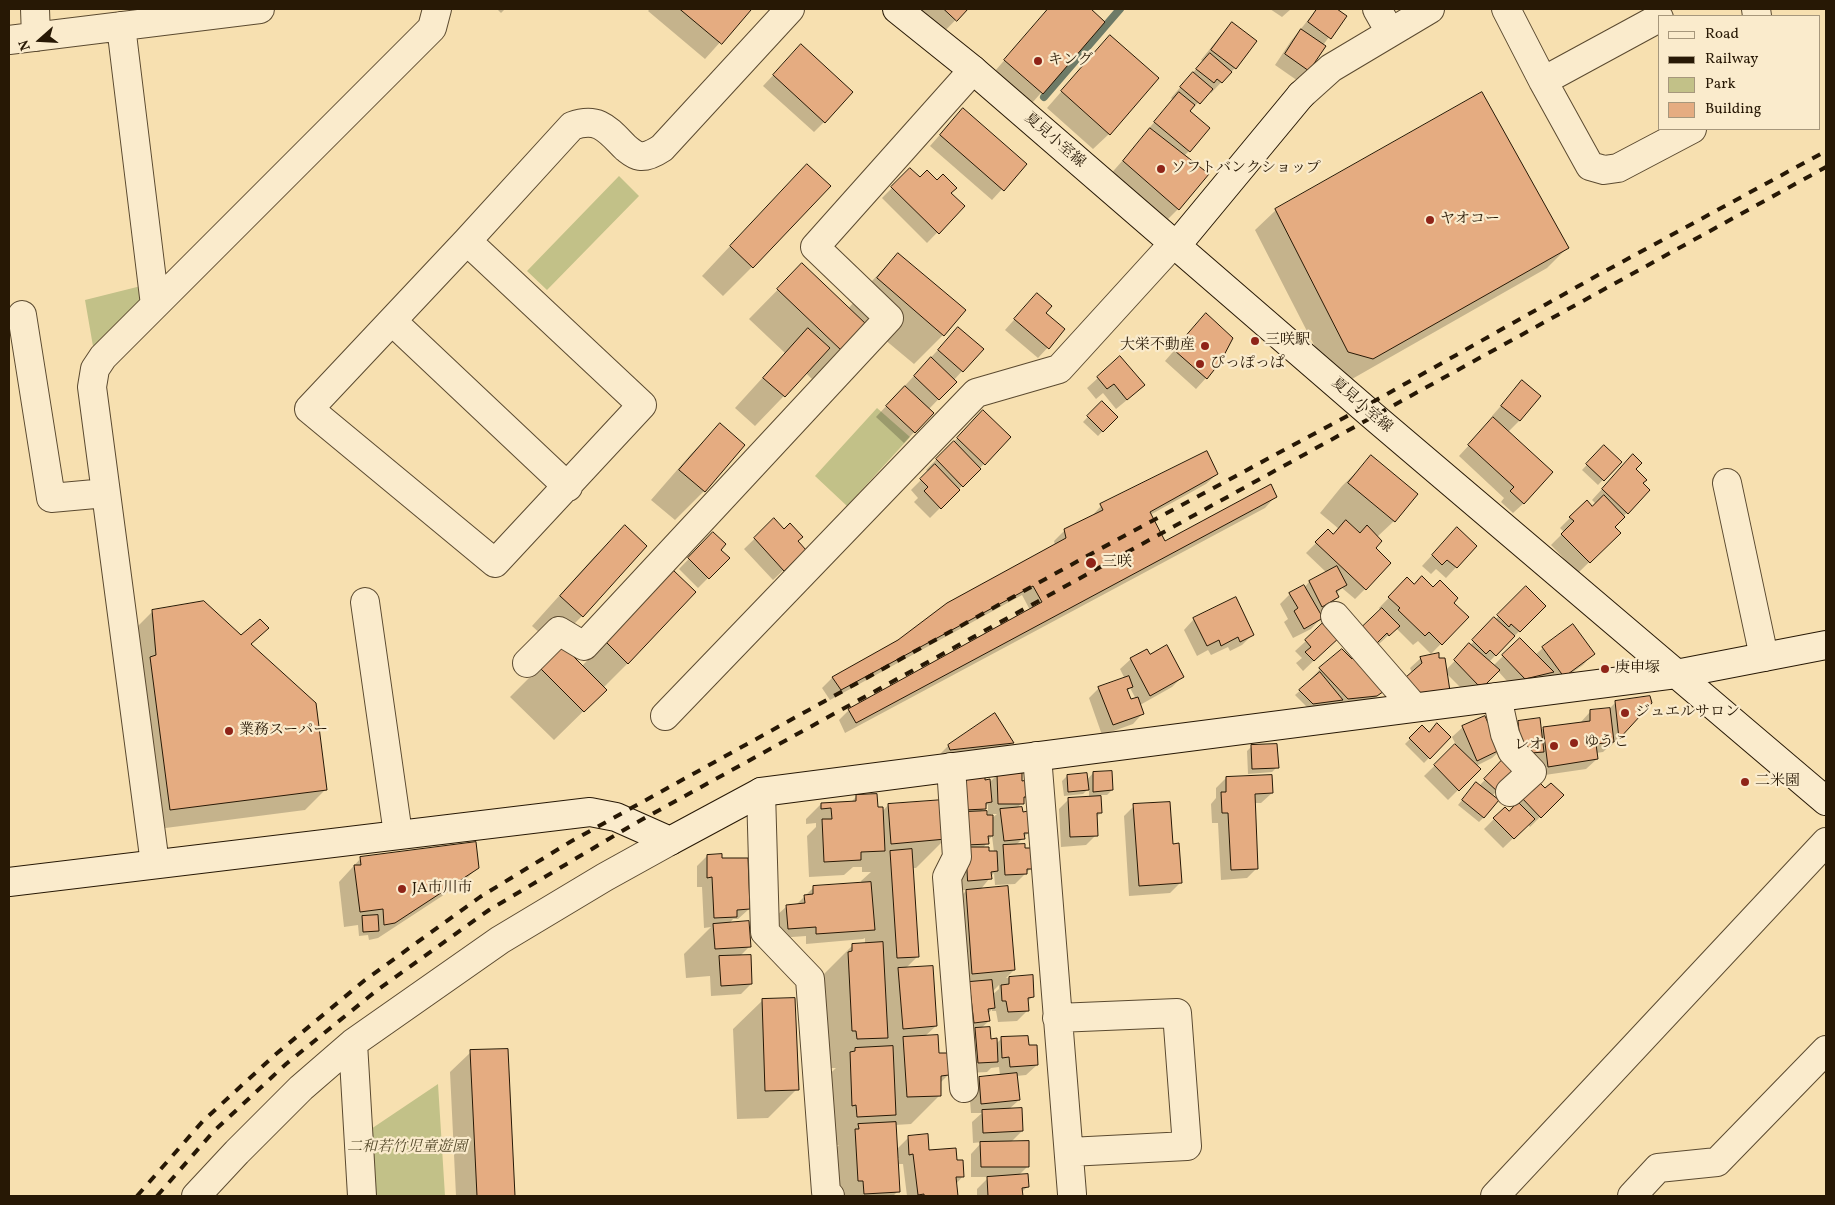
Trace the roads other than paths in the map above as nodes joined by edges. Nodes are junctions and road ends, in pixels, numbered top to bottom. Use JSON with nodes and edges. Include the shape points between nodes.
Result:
{"nodes":[{"id":1,"x":35,"y":9,"type":"edge"},
{"id":2,"x":260,"y":9,"type":"edge"},
{"id":3,"x":437,"y":9,"type":"edge"},
{"id":4,"x":790,"y":9,"type":"edge"},
{"id":5,"x":897,"y":9,"type":"edge"},
{"id":6,"x":1430,"y":9,"type":"edge"},
{"id":7,"x":1506,"y":9,"type":"edge"},
{"id":8,"x":1676,"y":9,"type":"edge"},
{"id":9,"x":1664,"y":15,"type":"edge"},
{"id":10,"x":1658,"y":19,"type":"edge"},
{"id":11,"x":1384,"y":20,"type":"edge"},
{"id":12,"x":121,"y":26,"type":"junction"},
{"id":13,"x":36,"y":37,"type":"junction"},
{"id":14,"x":9,"y":40,"type":"edge"},
{"id":15,"x":973,"y":70,"type":"junction"},
{"id":16,"x":1542,"y":81,"type":"junction"},
{"id":17,"x":1690,"y":130,"type":"edge"},
{"id":18,"x":467,"y":241,"type":"junction"},
{"id":19,"x":1174,"y":245,"type":"junction"},
{"id":20,"x":155,"y":305,"type":"junction"},
{"id":21,"x":22,"y":315,"type":"dead end"},
{"id":22,"x":392,"y":321,"type":"junction"},
{"id":23,"x":1727,"y":483,"type":"dead end"},
{"id":24,"x":568,"y":487,"type":"junction"},
{"id":25,"x":106,"y":493,"type":"junction"},
{"id":26,"x":365,"y":602,"type":"dead end"},
{"id":27,"x":1335,"y":616,"type":"dead end"},
{"id":28,"x":1826,"y":645,"type":"edge"},
{"id":29,"x":1764,"y":657,"type":"junction"},
{"id":30,"x":527,"y":663,"type":"dead end"},
{"id":31,"x":1676,"y":674,"type":"junction"},
{"id":32,"x":1497,"y":696,"type":"junction"},
{"id":33,"x":1414,"y":707,"type":"junction"},
{"id":34,"x":665,"y":716,"type":"dead end"},
{"id":35,"x":1037,"y":756,"type":"junction"},
{"id":36,"x":951,"y":767,"type":"junction"},
{"id":37,"x":761,"y":792,"type":"junction"},
{"id":38,"x":1510,"y":792,"type":"dead end"},
{"id":39,"x":1826,"y":802,"type":"edge"},
{"id":40,"x":398,"y":834,"type":"junction"},
{"id":41,"x":670,"y":841,"type":"junction"},
{"id":42,"x":1826,"y":842,"type":"edge"},
{"id":43,"x":155,"y":864,"type":"junction"},
{"id":44,"x":9,"y":882,"type":"edge"},
{"id":45,"x":1057,"y":1018,"type":"junction"},
{"id":46,"x":353,"y":1043,"type":"junction"},
{"id":47,"x":1826,"y":1050,"type":"edge"},
{"id":48,"x":964,"y":1088,"type":"dead end"},
{"id":49,"x":1069,"y":1152,"type":"junction"},
{"id":50,"x":1072,"y":1194,"type":"dead end"},
{"id":51,"x":196,"y":1196,"type":"edge"},
{"id":52,"x":362,"y":1196,"type":"edge"},
{"id":53,"x":830,"y":1196,"type":"edge"},
{"id":54,"x":1495,"y":1196,"type":"edge"},
{"id":55,"x":1632,"y":1196,"type":"edge"}],
"edges":[{"from":1,"to":13,"type":"street"},
{"from":2,"to":12,"type":"street"},
{"from":3,"to":20,"type":"street","via":[[432,28]]},
{"from":4,"to":18,"type":"street","via":[[662,148],[640,156],[596,123],[572,126]]},
{"from":5,"to":15,"type":"street","name":"夏見小室線"},
{"from":6,"to":11,"type":"street"},
{"from":7,"to":16,"type":"street"},
{"from":8,"to":9,"type":"street"},
{"from":10,"to":16,"type":"street"},
{"from":11,"to":19,"type":"street","via":[[1301,95]]},
{"from":12,"to":13,"type":"street"},
{"from":12,"to":20,"type":"street"},
{"from":13,"to":14,"type":"street"},
{"from":15,"to":19,"type":"street","name":"夏見小室線"},
{"from":15,"to":30,"type":"street","via":[[815,247],[889,318],[584,646],[559,631]]},
{"from":16,"to":17,"type":"street","via":[[1590,166],[1604,170],[1618,168]]},
{"from":18,"to":22,"type":"street"},
{"from":18,"to":24,"type":"street","via":[[642,405]]},
{"from":19,"to":31,"type":"street","name":"夏見小室線"},
{"from":19,"to":34,"type":"street","via":[[1059,370],[976,393]]},
{"from":20,"to":25,"type":"street","via":[[95,369],[92,387]]},
{"from":21,"to":25,"type":"street","via":[[51,498]]},
{"from":22,"to":24,"type":"street"},
{"from":22,"to":24,"type":"street","via":[[309,409],[495,563]]},
{"from":23,"to":29,"type":"street"},
{"from":25,"to":43,"type":"street"},
{"from":26,"to":40,"type":"street"},
{"from":27,"to":33,"type":"street"},
{"from":28,"to":29,"type":"street"},
{"from":29,"to":31,"type":"street"},
{"from":31,"to":32,"type":"street"},
{"from":31,"to":39,"type":"street","name":"夏見小室線"},
{"from":32,"to":33,"type":"street"},
{"from":32,"to":38,"type":"street","via":[[1512,751],[1532,772]]},
{"from":33,"to":35,"type":"street"},
{"from":35,"to":36,"type":"street"},
{"from":35,"to":45,"type":"street"},
{"from":36,"to":37,"type":"street"},
{"from":36,"to":48,"type":"street","via":[[956,858],[947,877]]},
{"from":37,"to":41,"type":"street"},
{"from":37,"to":53,"type":"street","via":[[764,932],[810,978],[826,1192]]},
{"from":40,"to":41,"type":"street","via":[[590,812],[616,817]]},
{"from":40,"to":43,"type":"street"},
{"from":41,"to":46,"type":"street","via":[[500,940]]},
{"from":42,"to":54,"type":"street"},
{"from":43,"to":44,"type":"street"},
{"from":45,"to":49,"type":"street"},
{"from":45,"to":49,"type":"street","via":[[1177,1013],[1187,1146]]},
{"from":46,"to":51,"type":"street","via":[[301,1088]]},
{"from":46,"to":52,"type":"street"},
{"from":47,"to":55,"type":"street","via":[[1717,1162],[1658,1168]]},
{"from":49,"to":50,"type":"street"}]}
